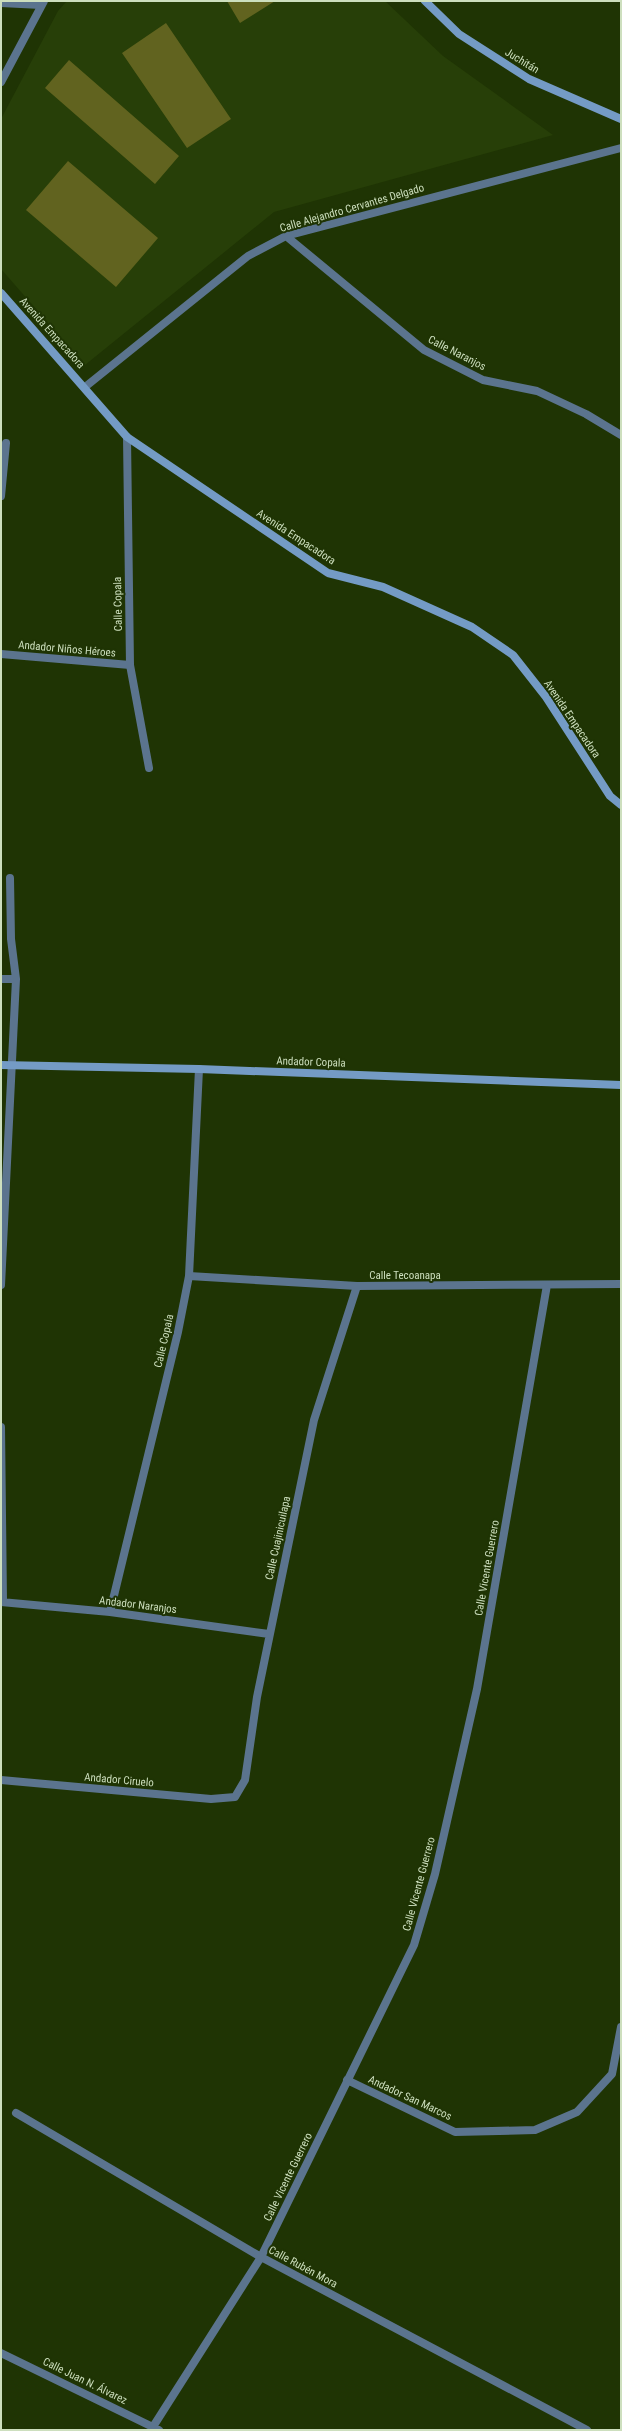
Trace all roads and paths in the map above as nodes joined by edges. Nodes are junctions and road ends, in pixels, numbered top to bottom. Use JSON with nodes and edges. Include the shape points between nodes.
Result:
{"nodes":[{"id":1,"x":425,"y":1,"type":"edge"},
{"id":2,"x":1,"y":3,"type":"edge"},
{"id":3,"x":43,"y":3,"type":"edge"},
{"id":4,"x":1,"y":82,"type":"edge"},
{"id":5,"x":621,"y":119,"type":"edge"},
{"id":6,"x":621,"y":148,"type":"edge"},
{"id":7,"x":286,"y":236,"type":"junction"},
{"id":8,"x":1,"y":293,"type":"edge"},
{"id":9,"x":85,"y":387,"type":"junction"},
{"id":10,"x":621,"y":435,"type":"edge"},
{"id":11,"x":127,"y":437,"type":"junction"},
{"id":12,"x":6,"y":443,"type":"dead end"},
{"id":13,"x":1,"y":496,"type":"edge"},
{"id":14,"x":1,"y":654,"type":"edge"},
{"id":15,"x":130,"y":665,"type":"junction"},
{"id":16,"x":149,"y":768,"type":"dead end"},
{"id":17,"x":621,"y":805,"type":"edge"},
{"id":18,"x":10,"y":878,"type":"dead end"},
{"id":19,"x":1,"y":979,"type":"edge"},
{"id":20,"x":16,"y":979,"type":"junction"},
{"id":21,"x":1,"y":1065,"type":"edge"},
{"id":22,"x":10,"y":1065,"type":"junction"},
{"id":23,"x":199,"y":1068,"type":"junction"},
{"id":24,"x":621,"y":1085,"type":"edge"},
{"id":25,"x":189,"y":1276,"type":"junction"},
{"id":26,"x":621,"y":1284,"type":"edge"},
{"id":27,"x":1,"y":1285,"type":"edge"},
{"id":28,"x":547,"y":1285,"type":"junction"},
{"id":29,"x":356,"y":1286,"type":"junction"},
{"id":30,"x":1,"y":1427,"type":"edge"},
{"id":31,"x":2,"y":1602,"type":"edge"},
{"id":32,"x":110,"y":1612,"type":"junction"},
{"id":33,"x":269,"y":1634,"type":"junction"},
{"id":34,"x":1,"y":1780,"type":"edge"},
{"id":35,"x":235,"y":1797,"type":"joint"},
{"id":36,"x":621,"y":2027,"type":"edge"},
{"id":37,"x":347,"y":2080,"type":"junction"},
{"id":38,"x":16,"y":2113,"type":"dead end"},
{"id":39,"x":261,"y":2257,"type":"junction"},
{"id":40,"x":1,"y":2353,"type":"edge"},
{"id":41,"x":154,"y":2429,"type":"edge"},
{"id":42,"x":587,"y":2430,"type":"edge"}],
"edges":[{"from":1,"to":5,"type":"street","name":"Juchitán","via":[[459,34],[529,79]]},
{"from":2,"to":3,"type":"street"},
{"from":3,"to":4,"type":"street"},
{"from":6,"to":7,"type":"street","name":"Calle Alejandro Cervantes Delgado"},
{"from":7,"to":9,"type":"street","name":"Calle Alejandro Cervantes Delgado","via":[[248,256]]},
{"from":7,"to":10,"type":"street","name":"Calle Naranjos","via":[[424,350],[483,380],[537,391],[586,414]]},
{"from":8,"to":9,"type":"street","name":"Avenida Empacadora"},
{"from":9,"to":11,"type":"street","name":"Avenida Empacadora"},
{"from":11,"to":15,"type":"street","name":"Calle Copala"},
{"from":11,"to":17,"type":"street","name":"Avenida Empacadora","via":[[328,573],[384,586],[472,627],[513,655],[546,697],[610,796]]},
{"from":12,"to":13,"type":"street"},
{"from":14,"to":15,"type":"street","name":"Andador Niños Héroes"},
{"from":15,"to":16,"type":"street","name":"Calle Copala"},
{"from":18,"to":20,"type":"street","via":[[11,939]]},
{"from":19,"to":20,"type":"street"},
{"from":20,"to":22,"type":"street"},
{"from":21,"to":22,"type":"street","name":"Andador Copala"},
{"from":22,"to":23,"type":"street","name":"Andador Copala"},
{"from":22,"to":27,"type":"street"},
{"from":23,"to":24,"type":"street","name":"Andador Copala"},
{"from":23,"to":25,"type":"street","name":"Calle Copala"},
{"from":25,"to":29,"type":"street","name":"Calle Tecoanapa"},
{"from":25,"to":32,"type":"street","name":"Calle Copala","via":[[178,1332]]},
{"from":26,"to":28,"type":"street","name":"Calle Tecoanapa"},
{"from":28,"to":29,"type":"street","name":"Calle Tecoanapa"},
{"from":28,"to":37,"type":"street","name":"Calle Vicente Guerrero","via":[[477,1689],[435,1874],[414,1945]]},
{"from":29,"to":33,"type":"street","name":"Calle Cuajinicuilapa","via":[[314,1420]]},
{"from":30,"to":31,"type":"street","name":"Andador Naranjos"},
{"from":31,"to":32,"type":"street","name":"Andador Naranjos"},
{"from":32,"to":33,"type":"street","name":"Andador Naranjos"},
{"from":33,"to":35,"type":"street","name":"Calle Cuajinicuilapa","via":[[245,1780]]},
{"from":34,"to":35,"type":"street","name":"Andador Ciruelo","via":[[211,1799]]},
{"from":36,"to":37,"type":"street","name":"Andador San Marcos","via":[[612,2074],[577,2112],[534,2130],[454,2132]]},
{"from":37,"to":39,"type":"street","name":"Calle Vicente Guerrero"},
{"from":38,"to":39,"type":"street","name":"Calle Rubén Mora"},
{"from":39,"to":41,"type":"street","name":"Calle Vicente Guerrero"},
{"from":39,"to":42,"type":"street","name":"Calle Rubén Mora"},
{"from":40,"to":41,"type":"street","name":"Calle Juan N. Álvarez"}]}
